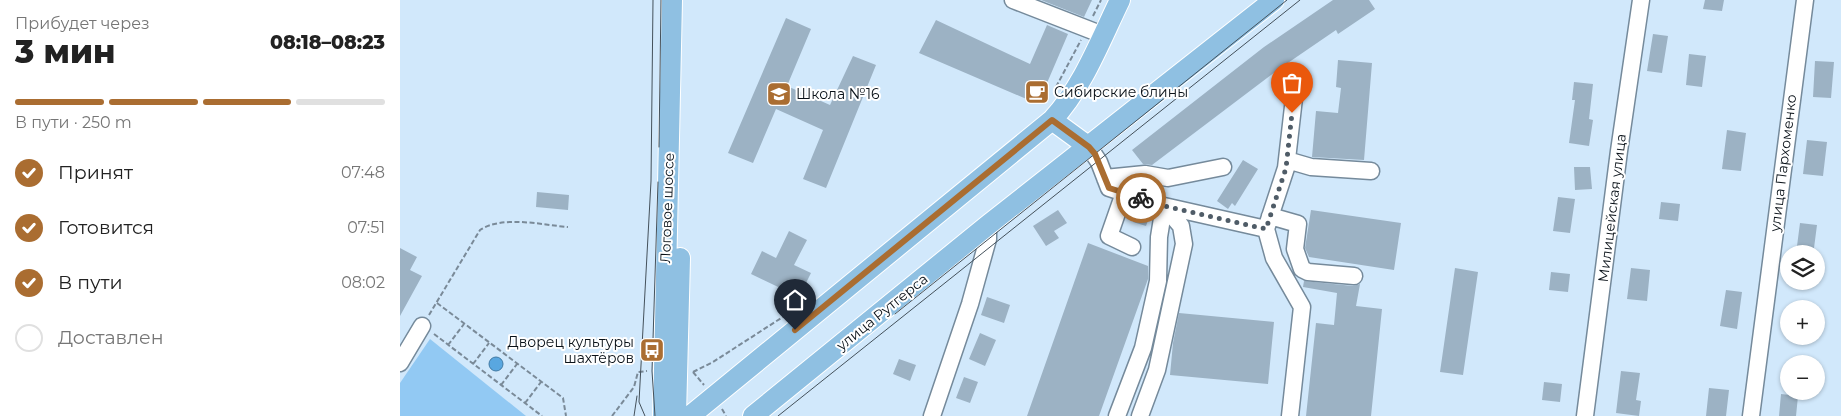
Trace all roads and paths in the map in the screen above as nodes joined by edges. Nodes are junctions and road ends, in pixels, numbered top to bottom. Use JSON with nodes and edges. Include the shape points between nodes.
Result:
{"nodes":[{"id":1,"x":672,"y":0,"type":"edge"},
{"id":2,"x":686,"y":0,"type":"edge"},
{"id":3,"x":1013,"y":0,"type":"edge"},
{"id":4,"x":1101,"y":0,"type":"edge"},
{"id":5,"x":1120,"y":0,"type":"edge"},
{"id":6,"x":1274,"y":0,"type":"edge"},
{"id":7,"x":1641,"y":0,"type":"edge"},
{"id":8,"x":1805,"y":0,"type":"edge"},
{"id":9,"x":1095,"y":32,"type":"junction"},
{"id":10,"x":1055,"y":89,"type":"dead end"},
{"id":11,"x":1294,"y":98,"type":"dead end"},
{"id":12,"x":1052,"y":120,"type":"junction"},
{"id":13,"x":1089,"y":147,"type":"junction"},
{"id":14,"x":1287,"y":160,"type":"junction"},
{"id":15,"x":1222,"y":167,"type":"dead end"},
{"id":16,"x":1371,"y":172,"type":"dead end"},
{"id":17,"x":1105,"y":178,"type":"junction"},
{"id":18,"x":1124,"y":193,"type":"junction"},
{"id":19,"x":1164,"y":206,"type":"junction"},
{"id":20,"x":1268,"y":223,"type":"junction"},
{"id":21,"x":988,"y":225,"type":"junction"},
{"id":22,"x":568,"y":227,"type":"dead end"},
{"id":23,"x":1132,"y":247,"type":"dead end"},
{"id":24,"x":1354,"y":276,"type":"dead end"},
{"id":25,"x":791,"y":312,"type":"dead end"},
{"id":26,"x":464,"y":324,"type":"junction"},
{"id":27,"x":422,"y":326,"type":"joint"},
{"id":28,"x":489,"y":343,"type":"junction"},
{"id":29,"x":448,"y":345,"type":"junction"},
{"id":30,"x":402,"y":356,"type":"edge"},
{"id":31,"x":473,"y":364,"type":"junction"},
{"id":32,"x":517,"y":364,"type":"junction"},
{"id":33,"x":652,"y":371,"type":"dead end"},
{"id":34,"x":689,"y":372,"type":"dead end"},
{"id":35,"x":693,"y":372,"type":"junction"},
{"id":36,"x":542,"y":382,"type":"junction"},
{"id":37,"x":501,"y":385,"type":"junction"},
{"id":38,"x":709,"y":391,"type":"dead end"},
{"id":39,"x":525,"y":403,"type":"junction"},
{"id":40,"x":542,"y":416,"type":"edge"},
{"id":41,"x":566,"y":416,"type":"edge"},
{"id":42,"x":612,"y":416,"type":"edge"},
{"id":43,"x":663,"y":416,"type":"edge"},
{"id":44,"x":676,"y":416,"type":"edge"},
{"id":45,"x":690,"y":416,"type":"edge"},
{"id":46,"x":753,"y":416,"type":"edge"},
{"id":47,"x":932,"y":416,"type":"edge"},
{"id":48,"x":1117,"y":416,"type":"edge"},
{"id":49,"x":1140,"y":416,"type":"edge"},
{"id":50,"x":1290,"y":416,"type":"edge"},
{"id":51,"x":1586,"y":416,"type":"edge"},
{"id":52,"x":1751,"y":416,"type":"edge"}],
"edges":[{"from":1,"to":43,"type":"main road","name":"Логовое шоссе"},
{"from":2,"to":44,"type":"main road","name":"Логовое шоссе"},
{"from":3,"to":9,"type":"lane"},
{"from":4,"to":9,"type":"path"},
{"from":5,"to":9,"type":"main road"},
{"from":6,"to":13,"type":"main road","name":"улица Рутгерса"},
{"from":7,"to":51,"type":"lane","name":"Милицейская улица"},
{"from":8,"to":52,"type":"lane","name":"улица Пархоменко"},
{"from":9,"to":10,"type":"path"},
{"from":9,"to":12,"type":"main road","via":[[1067,105]]},
{"from":11,"to":14,"type":"lane"},
{"from":12,"to":13,"type":"main road"},
{"from":12,"to":45,"type":"main road"},
{"from":13,"to":17,"type":"lane"},
{"from":13,"to":21,"type":"main road","name":"улица Рутгерса"},
{"from":14,"to":16,"type":"lane","via":[[1311,167]]},
{"from":14,"to":20,"type":"lane"},
{"from":15,"to":17,"type":"lane","via":[[1168,178],[1145,174]]},
{"from":17,"to":18,"type":"lane","via":[[1109,188]]},
{"from":18,"to":19,"type":"lane"},
{"from":18,"to":23,"type":"lane","via":[[1109,236]]},
{"from":19,"to":20,"type":"lane"},
{"from":19,"to":48,"type":"lane","via":[[1159,237],[1158,282],[1144,348]]},
{"from":19,"to":49,"type":"lane","via":[[1181,226],[1184,244],[1157,370]]},
{"from":20,"to":24,"type":"lane","via":[[1298,224],[1295,249],[1302,268],[1308,272]]},
{"from":20,"to":50,"type":"lane","via":[[1274,258],[1302,307]]},
{"from":21,"to":46,"type":"main road","name":"улица Рутгерса"},
{"from":21,"to":47,"type":"lane","via":[[988,239],[970,304]]},
{"from":22,"to":26,"type":"path","via":[[496,224],[480,230],[437,303]]},
{"from":25,"to":35,"type":"path"},
{"from":26,"to":28,"type":"path"},
{"from":26,"to":29,"type":"path"},
{"from":27,"to":29,"type":"path"},
{"from":27,"to":30,"type":"lane"},
{"from":28,"to":31,"type":"path"},
{"from":28,"to":32,"type":"path"},
{"from":29,"to":31,"type":"path"},
{"from":31,"to":37,"type":"path"},
{"from":32,"to":36,"type":"path"},
{"from":32,"to":37,"type":"path"},
{"from":33,"to":42,"type":"path","via":[[638,372],[634,387]]},
{"from":34,"to":35,"type":"path"},
{"from":35,"to":38,"type":"path"},
{"from":36,"to":39,"type":"path"},
{"from":36,"to":41,"type":"path","via":[[563,398]]},
{"from":37,"to":39,"type":"path"},
{"from":39,"to":40,"type":"path"}]}
